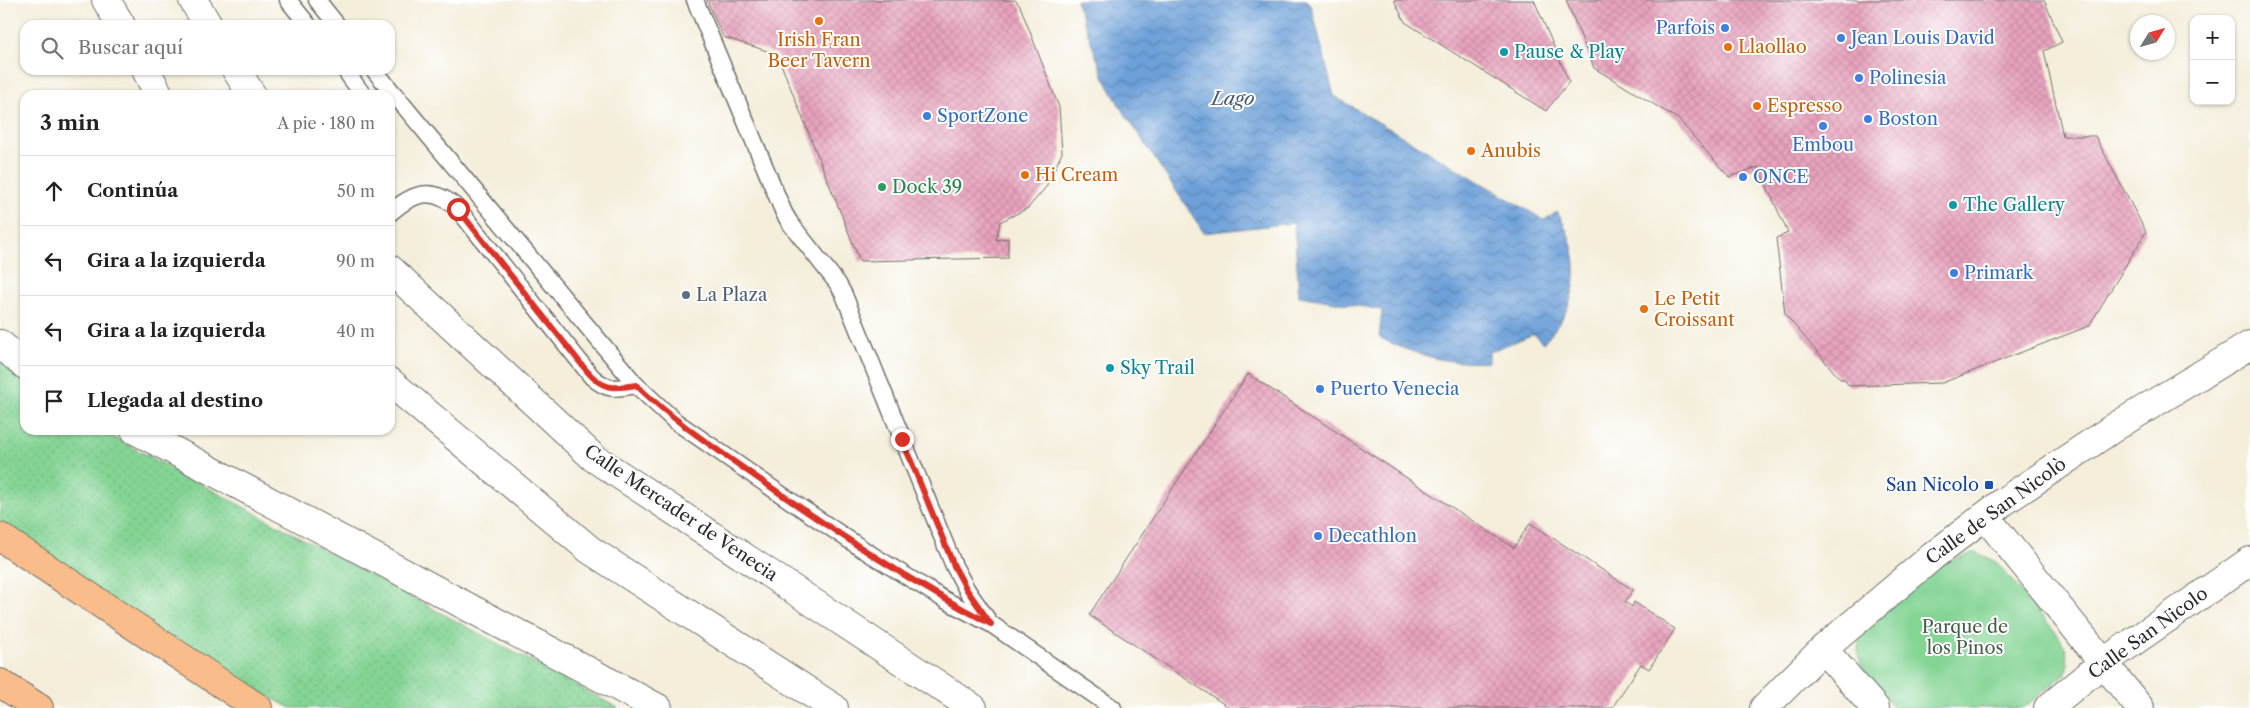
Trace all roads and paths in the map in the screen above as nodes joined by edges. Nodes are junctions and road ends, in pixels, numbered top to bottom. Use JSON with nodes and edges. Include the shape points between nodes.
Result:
{"nodes":[{"id":1,"x":106,"y":0,"type":"edge"},
{"id":2,"x":193,"y":0,"type":"edge"},
{"id":3,"x":288,"y":0,"type":"edge"},
{"id":4,"x":316,"y":0,"type":"edge"},
{"id":5,"x":695,"y":0,"type":"edge"},
{"id":6,"x":118,"y":20,"type":"edge"},
{"id":7,"x":205,"y":20,"type":"edge"},
{"id":8,"x":304,"y":20,"type":"edge"},
{"id":9,"x":333,"y":20,"type":"edge"},
{"id":10,"x":149,"y":75,"type":"edge"},
{"id":11,"x":239,"y":75,"type":"edge"},
{"id":12,"x":349,"y":75,"type":"edge"},
{"id":13,"x":378,"y":75,"type":"edge"},
{"id":14,"x":156,"y":90,"type":"edge"},
{"id":15,"x":249,"y":90,"type":"edge"},
{"id":16,"x":359,"y":90,"type":"edge"},
{"id":17,"x":391,"y":90,"type":"edge"},
{"id":18,"x":395,"y":95,"type":"edge"},
{"id":19,"x":395,"y":209,"type":"edge"},
{"id":20,"x":395,"y":273,"type":"edge"},
{"id":21,"x":0,"y":344,"type":"edge"},
{"id":22,"x":2250,"y":345,"type":"edge"},
{"id":23,"x":20,"y":361,"type":"edge"},
{"id":24,"x":636,"y":385,"type":"junction"},
{"id":25,"x":395,"y":386,"type":"edge"},
{"id":26,"x":145,"y":435,"type":"edge"},
{"id":27,"x":1985,"y":516,"type":"junction"},
{"id":28,"x":0,"y":537,"type":"edge"},
{"id":29,"x":2250,"y":561,"type":"edge"},
{"id":30,"x":991,"y":624,"type":"junction"},
{"id":31,"x":1823,"y":648,"type":"junction"},
{"id":32,"x":2104,"y":662,"type":"junction"},
{"id":33,"x":0,"y":682,"type":"edge"},
{"id":34,"x":39,"y":708,"type":"edge"},
{"id":35,"x":258,"y":708,"type":"edge"},
{"id":36,"x":658,"y":708,"type":"edge"},
{"id":37,"x":834,"y":708,"type":"edge"},
{"id":38,"x":973,"y":708,"type":"edge"},
{"id":39,"x":1113,"y":708,"type":"edge"},
{"id":40,"x":1764,"y":708,"type":"edge"},
{"id":41,"x":1875,"y":708,"type":"edge"},
{"id":42,"x":2048,"y":708,"type":"edge"},
{"id":43,"x":2140,"y":708,"type":"edge"}],
"edges":[{"from":1,"to":6,"type":"street"},
{"from":2,"to":7,"type":"street"},
{"from":3,"to":8,"type":"lane"},
{"from":4,"to":9,"type":"lane"},
{"from":5,"to":30,"type":"lane","via":[[784,213],[844,295],[954,566]]},
{"from":10,"to":14,"type":"street"},
{"from":11,"to":15,"type":"street"},
{"from":12,"to":16,"type":"lane"},
{"from":13,"to":17,"type":"lane"},
{"from":18,"to":24,"type":"lane"},
{"from":19,"to":24,"type":"lane","via":[[414,196],[437,194],[448,200],[592,377],[610,388]]},
{"from":20,"to":38,"type":"street","name":"Calle Mercader de Venecia","via":[[594,458]]},
{"from":21,"to":23,"type":"street"},
{"from":22,"to":27,"type":"street","name":"Calle de San Nicolò","via":[[2118,425]]},
{"from":24,"to":30,"type":"lane","via":[[683,426],[864,550]]},
{"from":25,"to":37,"type":"street","via":[[590,550]]},
{"from":26,"to":36,"type":"street"},
{"from":27,"to":31,"type":"street","name":"Calle de San Nicolò"},
{"from":27,"to":32,"type":"street"},
{"from":28,"to":35,"type":"highway"},
{"from":29,"to":32,"type":"street","name":"Calle San Nicolo"},
{"from":30,"to":39,"type":"lane"},
{"from":31,"to":40,"type":"street","name":"Calle de San Nicolò"},
{"from":31,"to":41,"type":"street"},
{"from":32,"to":42,"type":"street","name":"Calle San Nicolo"},
{"from":32,"to":43,"type":"street"},
{"from":33,"to":34,"type":"highway"}]}
